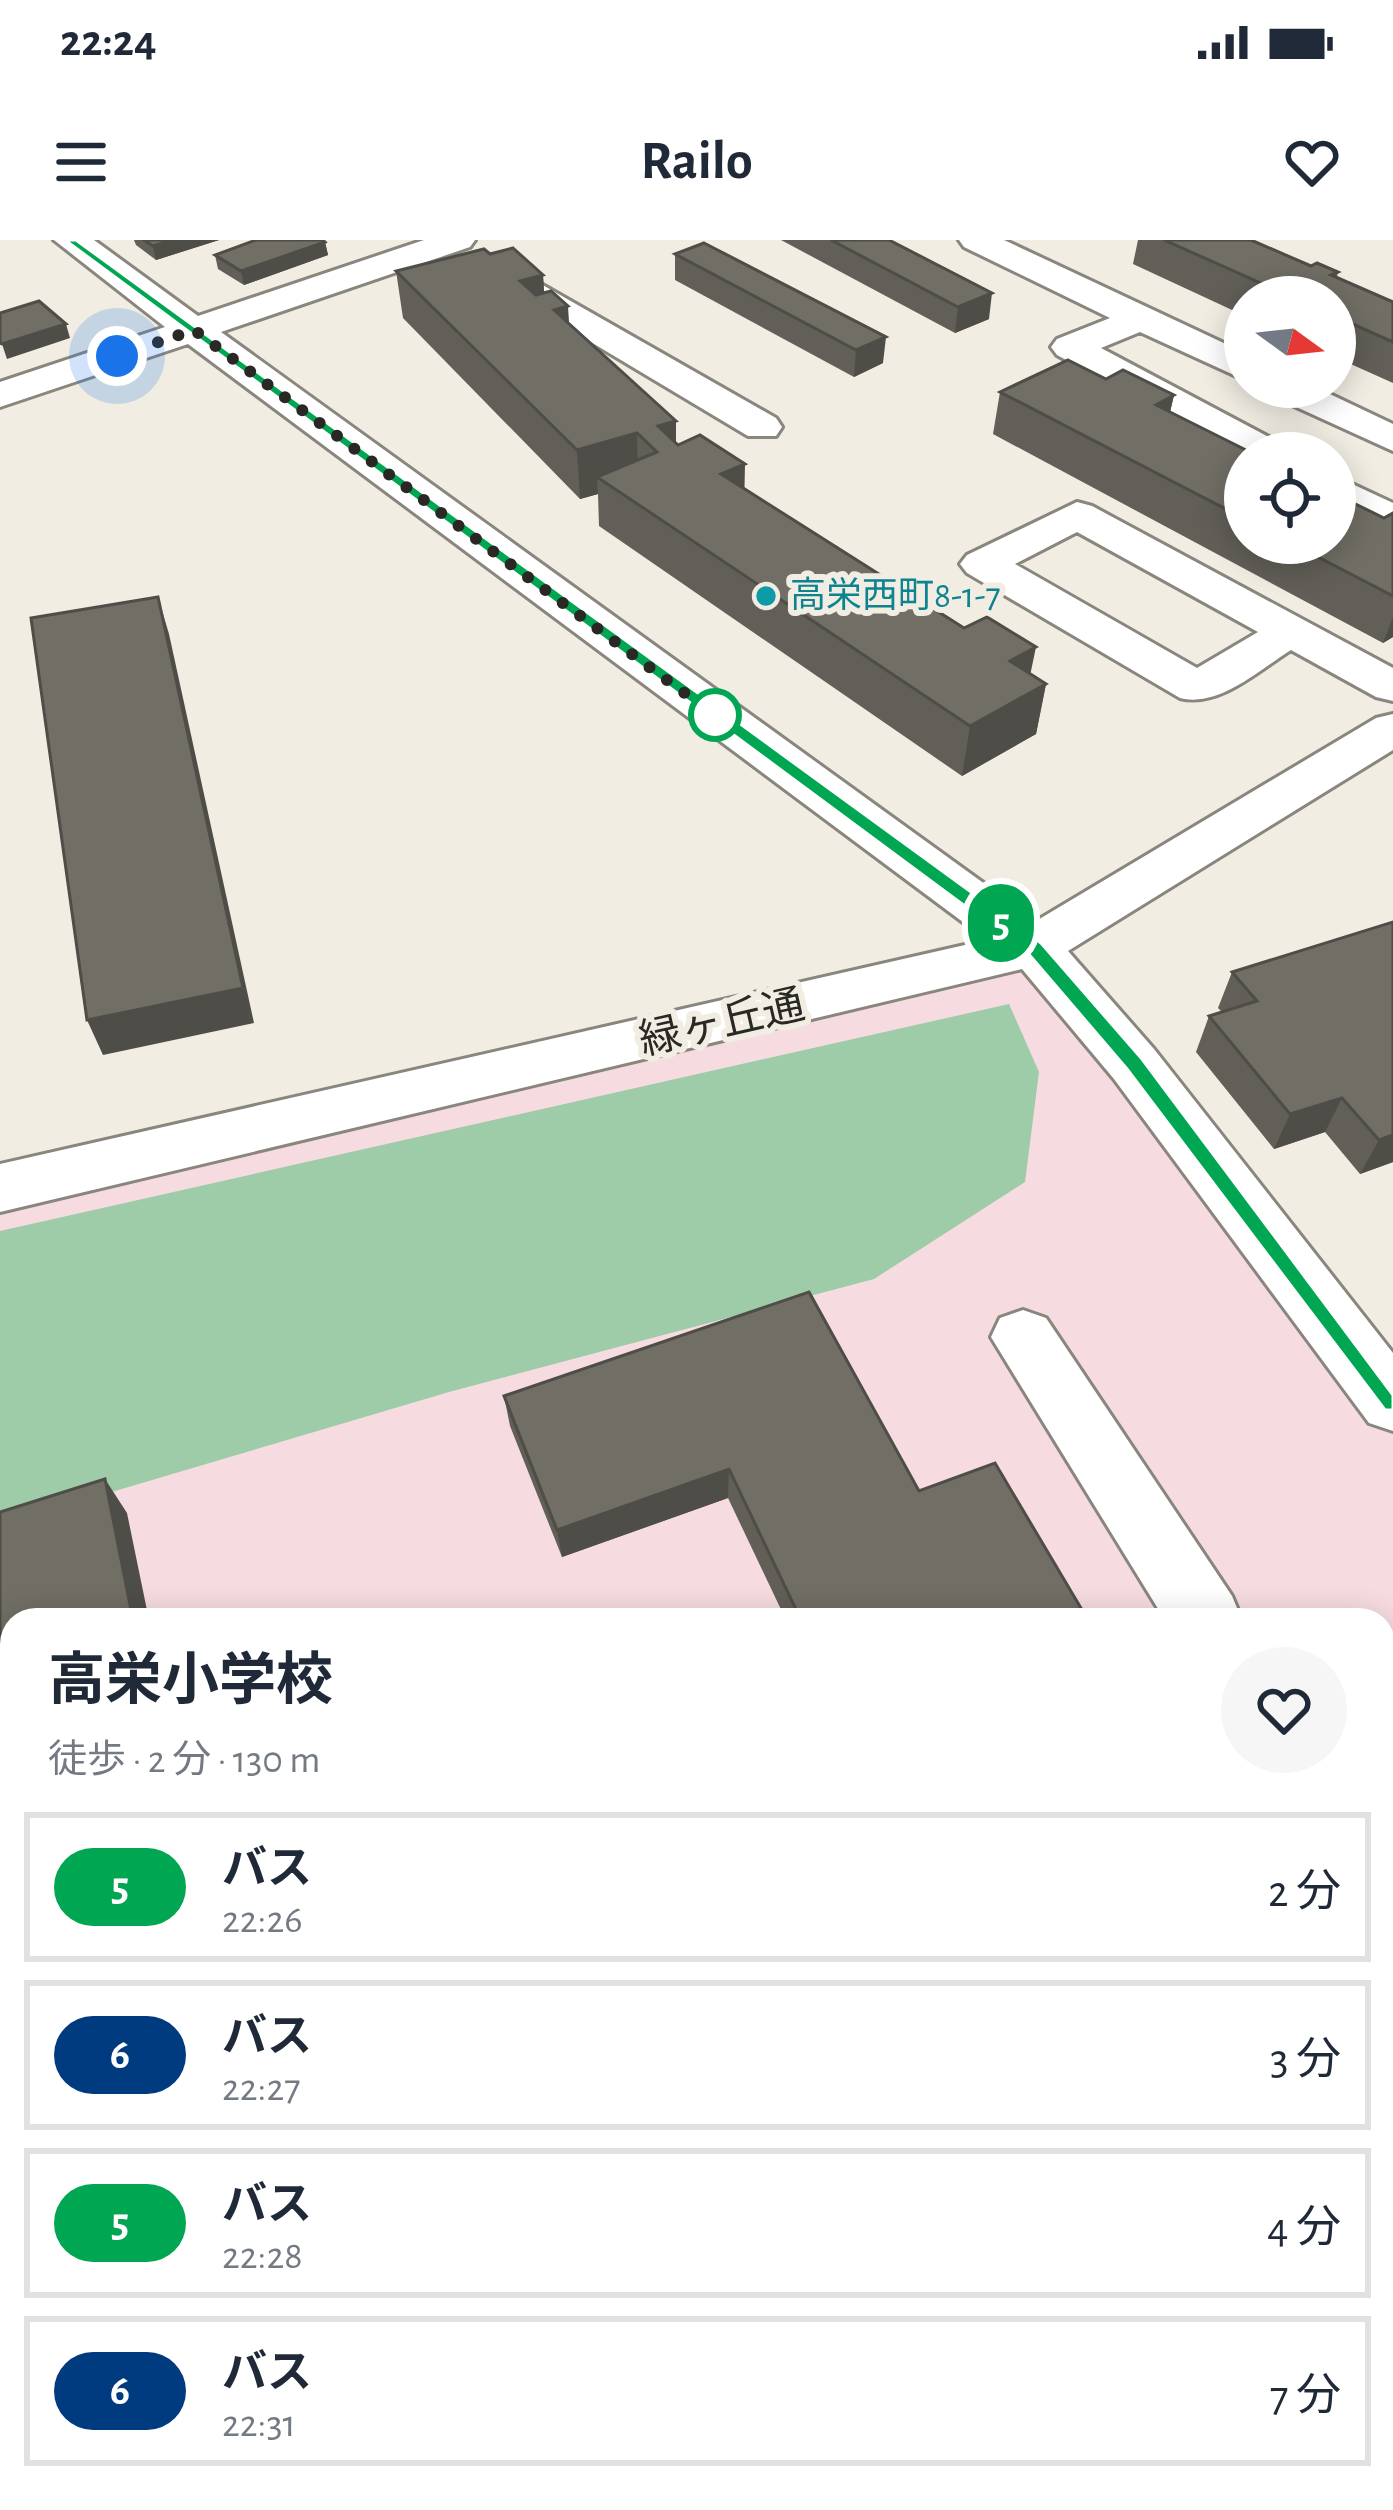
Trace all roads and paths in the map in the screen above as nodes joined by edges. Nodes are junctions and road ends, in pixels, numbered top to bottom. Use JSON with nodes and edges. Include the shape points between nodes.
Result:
{"nodes":[{"id":1,"x":71,"y":240,"type":"edge"},
{"id":2,"x":976,"y":240,"type":"edge"},
{"id":3,"x":1064,"y":240,"type":"edge"},
{"id":4,"x":454,"y":241,"type":"edge"},
{"id":5,"x":1015,"y":259,"type":"junction"},
{"id":6,"x":1140,"y":319,"type":"junction"},
{"id":7,"x":194,"y":330,"type":"junction"},
{"id":8,"x":1224,"y":358,"type":"edge"},
{"id":9,"x":0,"y":394,"type":"edge"},
{"id":10,"x":1328,"y":408,"type":"edge"},
{"id":11,"x":762,"y":427,"type":"dead end"},
{"id":12,"x":1229,"y":432,"type":"edge"},
{"id":13,"x":1393,"y":439,"type":"edge"},
{"id":14,"x":1356,"y":500,"type":"edge"},
{"id":15,"x":1393,"y":520,"type":"edge"},
{"id":16,"x":1291,"y":631,"type":"junction"},
{"id":17,"x":1393,"y":687,"type":"edge"},
{"id":18,"x":1381,"y":757,"type":"edge"},
{"id":19,"x":1034,"y":947,"type":"junction"},
{"id":20,"x":0,"y":1188,"type":"edge"},
{"id":21,"x":1023,"y":1336,"type":"dead end"},
{"id":22,"x":1393,"y":1402,"type":"edge"},
{"id":23,"x":1198,"y":1608,"type":"edge"}],
"edges":[{"from":1,"to":7,"type":"street"},
{"from":2,"to":5,"type":"street"},
{"from":3,"to":5,"type":"street"},
{"from":4,"to":7,"type":"street"},
{"from":4,"to":11,"type":"street"},
{"from":5,"to":6,"type":"street"},
{"from":6,"to":8,"type":"street"},
{"from":6,"to":12,"type":"street","via":[[1070,347]]},
{"from":7,"to":9,"type":"street"},
{"from":7,"to":19,"type":"street"},
{"from":10,"to":13,"type":"street"},
{"from":14,"to":15,"type":"street"},
{"from":16,"to":16,"type":"street","via":[[1077,515],[982,564],[1197,688]]},
{"from":16,"to":17,"type":"street"},
{"from":18,"to":19,"type":"street","name":"緑ヶ丘通"},
{"from":19,"to":20,"type":"street","name":"緑ヶ丘通"},
{"from":19,"to":22,"type":"street","via":[[1134,1064]]},
{"from":21,"to":23,"type":"street"}]}
